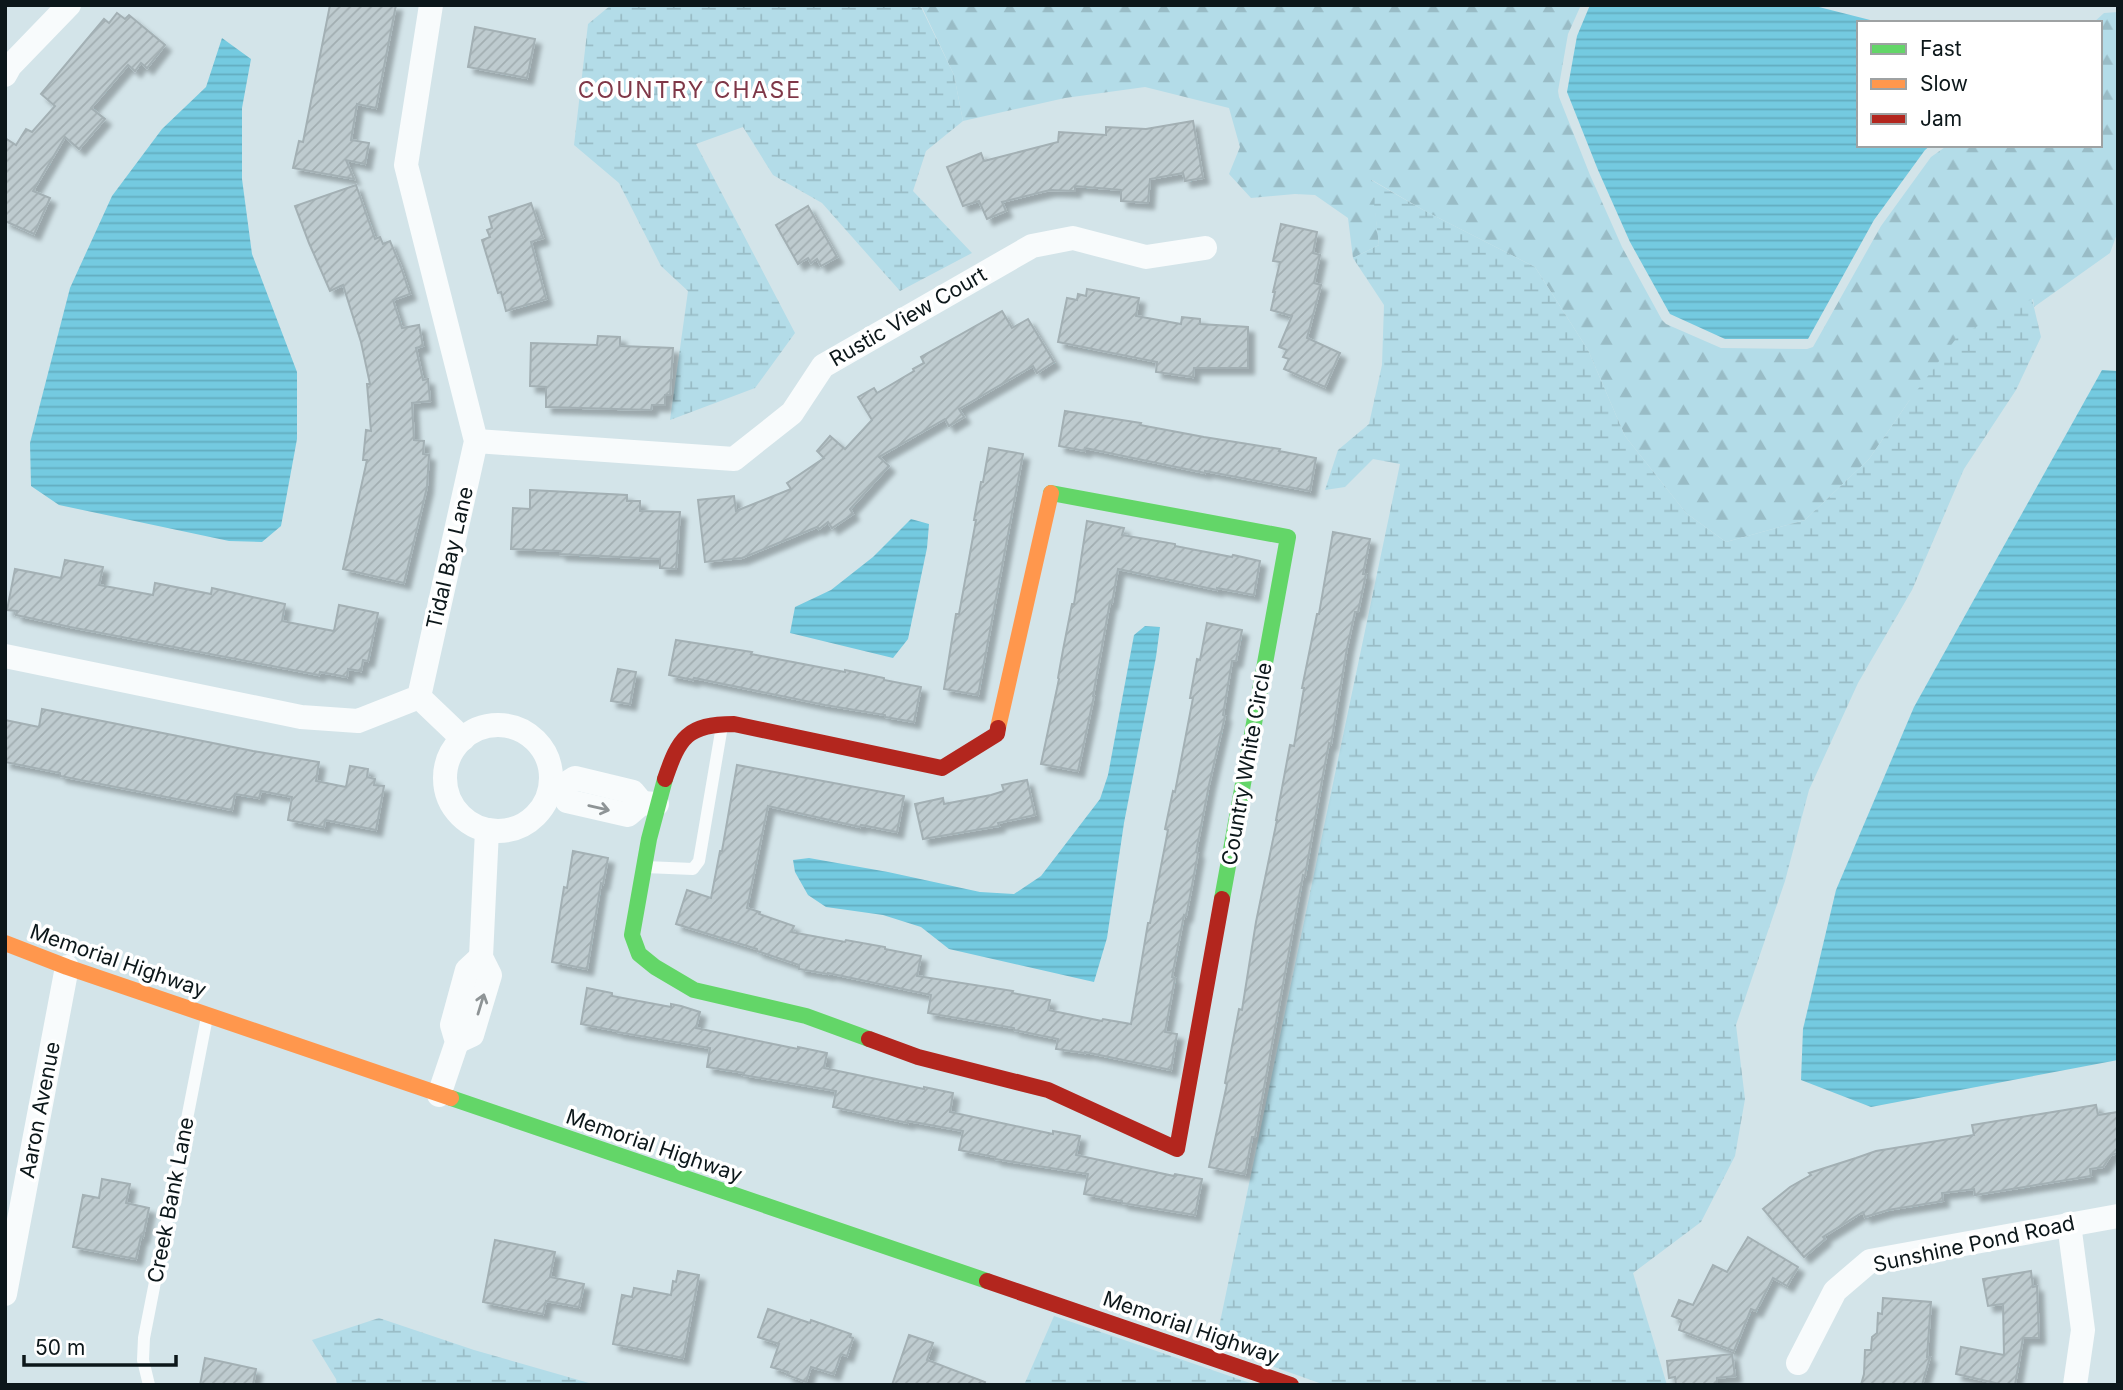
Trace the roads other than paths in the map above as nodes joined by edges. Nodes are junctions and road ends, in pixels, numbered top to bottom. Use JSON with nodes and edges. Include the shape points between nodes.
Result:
{"nodes":[{"id":1,"x":69,"y":5,"type":"edge"},
{"id":2,"x":431,"y":5,"type":"edge"},
{"id":3,"x":5,"y":75,"type":"edge"},
{"id":4,"x":1205,"y":248,"type":"dead end"},
{"id":5,"x":476,"y":441,"type":"junction"},
{"id":6,"x":5,"y":656,"type":"edge"},
{"id":7,"x":419,"y":697,"type":"junction"},
{"id":8,"x":723,"y":724,"type":"junction"},
{"id":9,"x":463,"y":739,"type":"junction"},
{"id":10,"x":555,"y":787,"type":"junction"},
{"id":11,"x":650,"y":804,"type":"junction"},
{"id":12,"x":487,"y":830,"type":"junction"},
{"id":13,"x":645,"y":867,"type":"junction"},
{"id":14,"x":5,"y":943,"type":"edge"},
{"id":15,"x":67,"y":967,"type":"junction"},
{"id":16,"x":208,"y":1015,"type":"junction"},
{"id":17,"x":439,"y":1095,"type":"junction"},
{"id":18,"x":2118,"y":1216,"type":"edge"},
{"id":19,"x":2069,"y":1224,"type":"junction"},
{"id":20,"x":5,"y":1294,"type":"edge"},
{"id":21,"x":1798,"y":1363,"type":"dead end"},
{"id":22,"x":149,"y":1385,"type":"edge"},
{"id":23,"x":1291,"y":1385,"type":"edge"},
{"id":24,"x":2076,"y":1385,"type":"edge"}],
"edges":[{"from":1,"to":3,"type":"street"},
{"from":2,"to":5,"type":"street","name":"Tidal Bay Lane","via":[[406,165]]},
{"from":4,"to":5,"type":"street","name":"Rustic View Court","via":[[1146,257],[1073,238],[1032,246],[823,366],[792,413],[734,459]]},
{"from":5,"to":7,"type":"street","name":"Tidal Bay Lane"},
{"from":6,"to":7,"type":"street","via":[[301,717],[358,721]]},
{"from":7,"to":9,"type":"street"},
{"from":8,"to":11,"type":"street","name":"Country White Circle","via":[[690,732],[675,749]]},
{"from":8,"to":13,"type":"lane","via":[[699,860],[693,869]]},
{"from":8,"to":13,"type":"street","name":"Country White Circle","via":[[942,768],[997,734],[1051,493],[1288,537],[1177,1149],[1048,1090],[918,1057],[806,1016],[694,990],[639,954],[632,935]]},
{"from":9,"to":10,"type":"street","via":[[485,726],[520,730],[535,739],[545,753]]},
{"from":9,"to":12,"type":"street","via":[[447,761],[448,796],[470,823]]},
{"from":10,"to":11,"type":"street","via":[[575,778],[633,792]]},
{"from":10,"to":12,"type":"street","via":[[535,816],[521,826]]},
{"from":11,"to":13,"type":"street","name":"Country White Circle"},
{"from":12,"to":17,"type":"street","via":[[481,957],[467,970],[452,1025],[457,1042]]},
{"from":14,"to":15,"type":"street","name":"Memorial Highway"},
{"from":15,"to":16,"type":"street","name":"Memorial Highway"},
{"from":15,"to":20,"type":"street","name":"Aaron Avenue"},
{"from":16,"to":17,"type":"street","name":"Memorial Highway"},
{"from":16,"to":22,"type":"lane","name":"Creek Bank Lane","via":[[145,1338],[143,1360]]},
{"from":17,"to":23,"type":"street","name":"Memorial Highway"},
{"from":18,"to":19,"type":"street","name":"Sunshine Pond Road"},
{"from":19,"to":21,"type":"street","name":"Sunshine Pond Road","via":[[1870,1261],[1835,1291]]},
{"from":19,"to":24,"type":"street","via":[[2084,1330]]}]}
